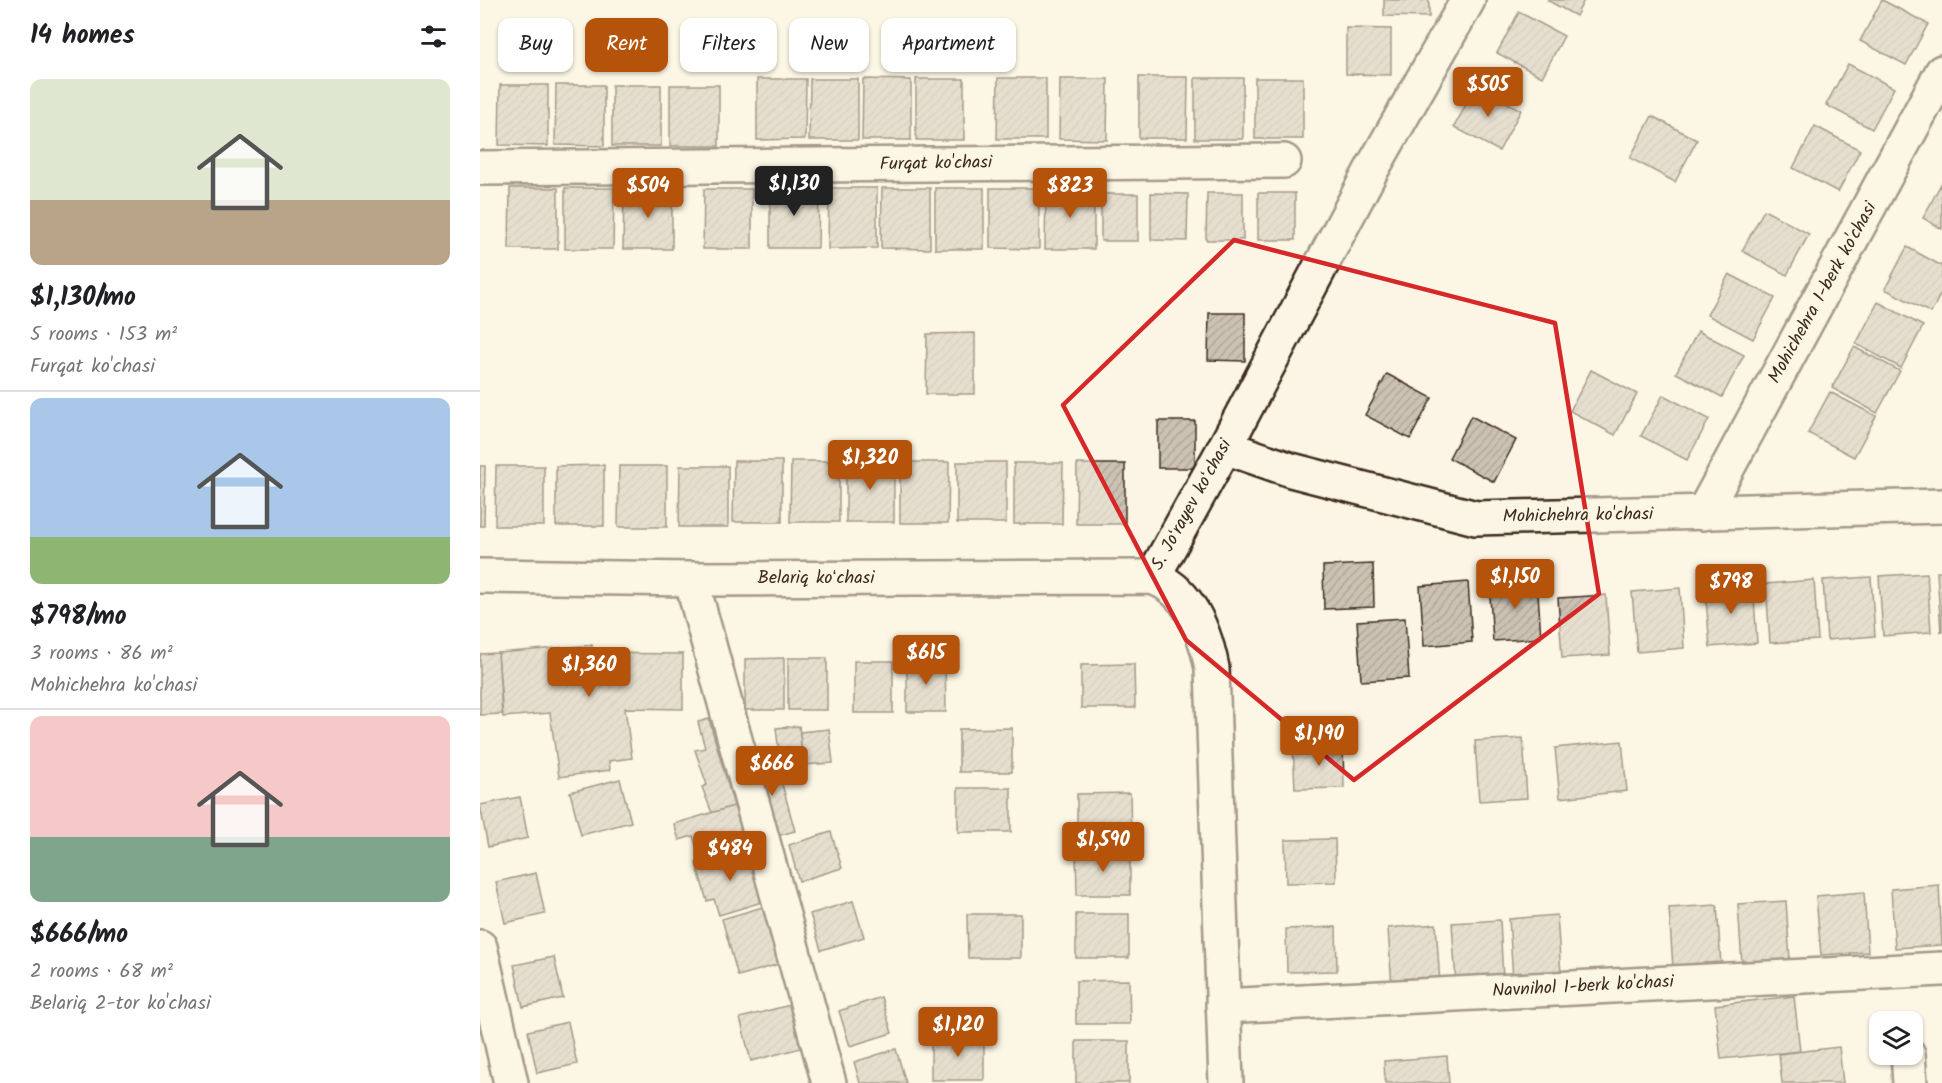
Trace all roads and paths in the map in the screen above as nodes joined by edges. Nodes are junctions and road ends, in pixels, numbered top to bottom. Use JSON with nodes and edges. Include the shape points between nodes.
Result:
{"nodes":[{"id":1,"x":1468,"y":0,"type":"edge"},
{"id":2,"x":1942,"y":72,"type":"edge"},
{"id":3,"x":1284,"y":161,"type":"dead end"},
{"id":4,"x":480,"y":168,"type":"edge"},
{"id":5,"x":1224,"y":447,"type":"junction"},
{"id":6,"x":1942,"y":506,"type":"edge"},
{"id":7,"x":1703,"y":513,"type":"junction"},
{"id":8,"x":480,"y":576,"type":"edge"},
{"id":9,"x":1153,"y":577,"type":"junction"},
{"id":10,"x":691,"y":579,"type":"junction"},
{"id":11,"x":480,"y":947,"type":"edge"},
{"id":12,"x":1942,"y":969,"type":"edge"},
{"id":13,"x":1223,"y":1006,"type":"junction"},
{"id":14,"x":1909,"y":1065,"type":"edge"},
{"id":15,"x":511,"y":1083,"type":"edge"},
{"id":16,"x":829,"y":1083,"type":"edge"},
{"id":17,"x":1226,"y":1083,"type":"edge"},
{"id":18,"x":1910,"y":1083,"type":"edge"}],
"edges":[{"from":1,"to":5,"type":"street","name":"S. Joʻrayev koʻchasi","via":[[1372,169]]},
{"from":2,"to":7,"type":"street","name":"Mohichehra 1-berk ko'chasi"},
{"from":3,"to":4,"type":"street","name":"Furqat ko'chasi"},
{"from":5,"to":7,"type":"street","name":"Mohichehra ko'chasi","via":[[1291,470],[1476,518]]},
{"from":5,"to":9,"type":"street","name":"S. Joʻrayev koʻchasi"},
{"from":6,"to":7,"type":"street","name":"Mohichehra ko'chasi"},
{"from":8,"to":10,"type":"street","name":"Belariq koʻchasi"},
{"from":9,"to":10,"type":"street","name":"Belariq koʻchasi"},
{"from":9,"to":13,"type":"street","name":"S. Joʻrayev koʻchasi","via":[[1178,591],[1187,603],[1205,639],[1212,668]]},
{"from":10,"to":16,"type":"street"},
{"from":11,"to":15,"type":"street"},
{"from":12,"to":13,"type":"street","name":"Navnihol 1-berk ko'chasi"},
{"from":13,"to":17,"type":"street","name":"S. Joʻrayev koʻchasi"},
{"from":14,"to":18,"type":"street"}]}
